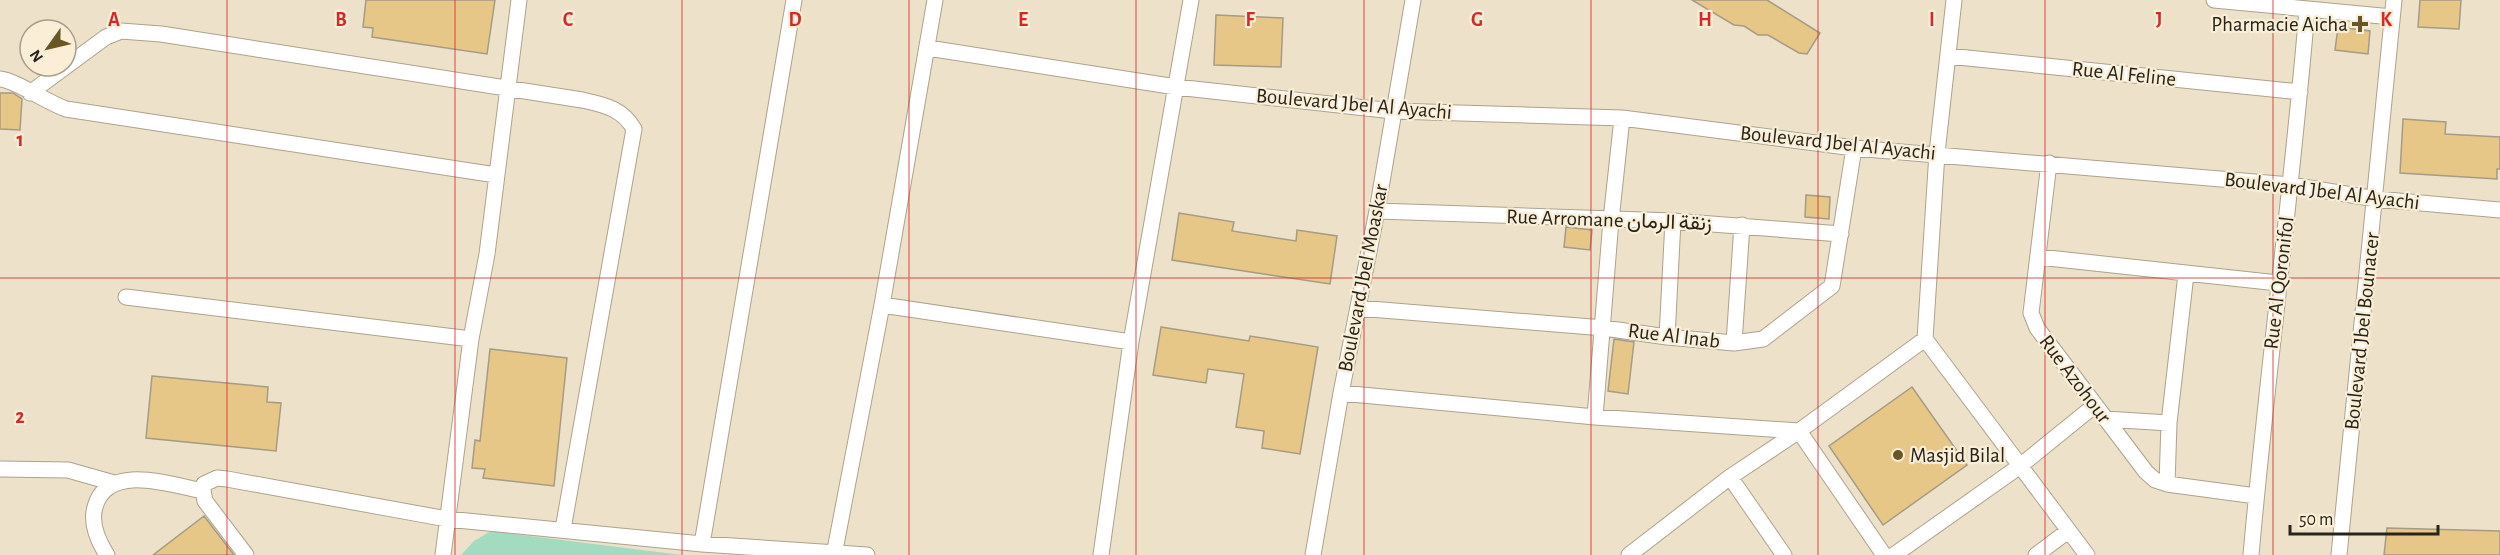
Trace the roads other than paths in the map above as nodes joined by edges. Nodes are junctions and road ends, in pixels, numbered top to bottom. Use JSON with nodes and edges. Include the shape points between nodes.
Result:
{"nodes":[{"id":1,"x":519,"y":0,"type":"edge"},
{"id":2,"x":794,"y":0,"type":"edge"},
{"id":3,"x":935,"y":0,"type":"edge"},
{"id":4,"x":1191,"y":0,"type":"edge"},
{"id":5,"x":1413,"y":0,"type":"edge"},
{"id":6,"x":1954,"y":0,"type":"edge"},
{"id":7,"x":2214,"y":0,"type":"edge"},
{"id":8,"x":2394,"y":0,"type":"edge"},
{"id":9,"x":2307,"y":10,"type":"junction"},
{"id":10,"x":2392,"y":17,"type":"junction"},
{"id":11,"x":928,"y":48,"type":"junction"},
{"id":12,"x":1948,"y":56,"type":"junction"},
{"id":13,"x":0,"y":79,"type":"edge"},
{"id":14,"x":1176,"y":87,"type":"junction"},
{"id":15,"x":507,"y":88,"type":"junction"},
{"id":16,"x":2300,"y":92,"type":"junction"},
{"id":17,"x":30,"y":93,"type":"junction"},
{"id":18,"x":1393,"y":111,"type":"junction"},
{"id":19,"x":1622,"y":118,"type":"junction"},
{"id":20,"x":1854,"y":148,"type":"junction"},
{"id":21,"x":1937,"y":153,"type":"junction"},
{"id":22,"x":2049,"y":163,"type":"junction"},
{"id":23,"x":496,"y":175,"type":"junction"},
{"id":24,"x":2291,"y":185,"type":"junction"},
{"id":25,"x":2376,"y":200,"type":"junction"},
{"id":26,"x":2500,"y":210,"type":"edge"},
{"id":27,"x":1377,"y":211,"type":"junction"},
{"id":28,"x":1611,"y":220,"type":"junction"},
{"id":29,"x":1673,"y":221,"type":"junction"},
{"id":30,"x":1742,"y":225,"type":"junction"},
{"id":31,"x":1841,"y":234,"type":"junction"},
{"id":32,"x":2039,"y":257,"type":"junction"},
{"id":33,"x":2186,"y":274,"type":"junction"},
{"id":34,"x":2278,"y":283,"type":"junction"},
{"id":35,"x":126,"y":297,"type":"dead end"},
{"id":36,"x":882,"y":305,"type":"junction"},
{"id":37,"x":1358,"y":308,"type":"junction"},
{"id":38,"x":1604,"y":328,"type":"junction"},
{"id":39,"x":1667,"y":337,"type":"junction"},
{"id":40,"x":471,"y":339,"type":"junction"},
{"id":41,"x":1925,"y":339,"type":"junction"},
{"id":42,"x":1131,"y":342,"type":"junction"},
{"id":43,"x":1734,"y":343,"type":"junction"},
{"id":44,"x":1341,"y":393,"type":"junction"},
{"id":45,"x":2094,"y":406,"type":"junction"},
{"id":46,"x":1595,"y":417,"type":"junction"},
{"id":47,"x":2105,"y":419,"type":"junction"},
{"id":48,"x":2169,"y":423,"type":"junction"},
{"id":49,"x":1799,"y":431,"type":"junction"},
{"id":50,"x":2020,"y":466,"type":"junction"},
{"id":51,"x":0,"y":469,"type":"edge"},
{"id":52,"x":1730,"y":477,"type":"junction"},
{"id":53,"x":114,"y":483,"type":"junction"},
{"id":54,"x":2167,"y":484,"type":"junction"},
{"id":55,"x":202,"y":491,"type":"junction"},
{"id":56,"x":2256,"y":496,"type":"junction"},
{"id":57,"x":447,"y":519,"type":"junction"},
{"id":58,"x":563,"y":530,"type":"junction"},
{"id":59,"x":2068,"y":531,"type":"junction"},
{"id":60,"x":702,"y":544,"type":"junction"},
{"id":61,"x":834,"y":553,"type":"edge"},
{"id":62,"x":107,"y":555,"type":"edge"},
{"id":63,"x":246,"y":555,"type":"edge"},
{"id":64,"x":443,"y":555,"type":"edge"},
{"id":65,"x":867,"y":555,"type":"edge"},
{"id":66,"x":1101,"y":555,"type":"edge"},
{"id":67,"x":1313,"y":555,"type":"edge"},
{"id":68,"x":1629,"y":555,"type":"edge"},
{"id":69,"x":1784,"y":555,"type":"edge"},
{"id":70,"x":1884,"y":555,"type":"edge"},
{"id":71,"x":1894,"y":555,"type":"edge"},
{"id":72,"x":2036,"y":555,"type":"edge"},
{"id":73,"x":2087,"y":555,"type":"edge"},
{"id":74,"x":2251,"y":555,"type":"edge"},
{"id":75,"x":2339,"y":555,"type":"edge"}],
"edges":[{"from":1,"to":15,"type":"street"},
{"from":2,"to":60,"type":"street"},
{"from":3,"to":11,"type":"street"},
{"from":4,"to":14,"type":"street"},
{"from":5,"to":18,"type":"street","name":"Boulevard Jbel Moaskar"},
{"from":6,"to":12,"type":"street"},
{"from":7,"to":9,"type":"street"},
{"from":8,"to":10,"type":"street","name":"Boulevard Jbel Bounacer"},
{"from":9,"to":10,"type":"street"},
{"from":9,"to":16,"type":"street","name":"Rue Al Qoronifol"},
{"from":10,"to":25,"type":"street","name":"Boulevard Jbel Bounacer"},
{"from":11,"to":14,"type":"street","name":"Boulevard Jbel Al Ayachi"},
{"from":11,"to":36,"type":"street"},
{"from":12,"to":16,"type":"street","name":"Rue Al Feline"},
{"from":12,"to":21,"type":"street"},
{"from":13,"to":17,"type":"street","via":[[10,80]]},
{"from":14,"to":18,"type":"street","name":"Boulevard Jbel Al Ayachi"},
{"from":14,"to":42,"type":"street"},
{"from":15,"to":17,"type":"street","via":[[121,31],[106,37]]},
{"from":15,"to":23,"type":"street"},
{"from":15,"to":58,"type":"street","via":[[601,104],[624,114],[634,129]]},
{"from":16,"to":24,"type":"street","name":"Rue Al Qoronifol"},
{"from":17,"to":23,"type":"street","via":[[66,109],[95,115]]},
{"from":18,"to":19,"type":"street","name":"Boulevard Jbel Al Ayachi"},
{"from":18,"to":27,"type":"street","name":"Boulevard Jbel Moaskar"},
{"from":19,"to":20,"type":"street","name":"Boulevard Jbel Al Ayachi"},
{"from":19,"to":28,"type":"street"},
{"from":20,"to":21,"type":"street","name":"Boulevard Jbel Al Ayachi"},
{"from":20,"to":31,"type":"street","name":"Rue Al Inab"},
{"from":21,"to":22,"type":"street","name":"Boulevard Jbel Al Ayachi"},
{"from":21,"to":41,"type":"street"},
{"from":22,"to":24,"type":"street","name":"Boulevard Jbel Al Ayachi"},
{"from":22,"to":32,"type":"street","name":"Rue Azohour"},
{"from":23,"to":40,"type":"street","via":[[487,254]]},
{"from":24,"to":25,"type":"street","name":"Boulevard Jbel Al Ayachi"},
{"from":24,"to":34,"type":"street","name":"Rue Al Qoronifol"},
{"from":25,"to":26,"type":"street","name":"Boulevard Jbel Al Ayachi"},
{"from":25,"to":75,"type":"street","name":"Boulevard Jbel Bounacer"},
{"from":27,"to":28,"type":"street","name":"Rue Arromane زنقة الرمان"},
{"from":27,"to":37,"type":"street","name":"Boulevard Jbel Moaskar"},
{"from":28,"to":29,"type":"street","name":"Rue Arromane زنقة الرمان"},
{"from":28,"to":38,"type":"street"},
{"from":29,"to":30,"type":"street","name":"Rue Arromane زنقة الرمان"},
{"from":29,"to":39,"type":"street"},
{"from":30,"to":31,"type":"street","name":"Rue Arromane زنقة الرمان"},
{"from":30,"to":43,"type":"street"},
{"from":31,"to":43,"type":"street","name":"Rue Al Inab","via":[[1832,286],[1763,339]]},
{"from":32,"to":33,"type":"street"},
{"from":32,"to":45,"type":"street","name":"Rue Azohour","via":[[2031,314]]},
{"from":33,"to":34,"type":"street"},
{"from":33,"to":48,"type":"street"},
{"from":34,"to":56,"type":"street","name":"Rue Al Qoronifol"},
{"from":35,"to":40,"type":"street"},
{"from":36,"to":42,"type":"street"},
{"from":36,"to":61,"type":"street"},
{"from":37,"to":38,"type":"street","name":"Rue Al Inab"},
{"from":37,"to":44,"type":"street","name":"Boulevard Jbel Moaskar"},
{"from":38,"to":39,"type":"street","name":"Rue Al Inab"},
{"from":38,"to":46,"type":"street"},
{"from":39,"to":43,"type":"street","name":"Rue Al Inab"},
{"from":40,"to":57,"type":"street"},
{"from":41,"to":49,"type":"street"},
{"from":41,"to":50,"type":"street"},
{"from":42,"to":66,"type":"street"},
{"from":44,"to":46,"type":"street"},
{"from":44,"to":67,"type":"street","name":"Boulevard Jbel Moaskar"},
{"from":45,"to":47,"type":"street","name":"Rue Azohour"},
{"from":45,"to":50,"type":"street"},
{"from":46,"to":49,"type":"street"},
{"from":47,"to":48,"type":"street"},
{"from":47,"to":54,"type":"street","name":"Rue Azohour","via":[[2146,472]]},
{"from":48,"to":54,"type":"street"},
{"from":49,"to":52,"type":"street"},
{"from":49,"to":70,"type":"street"},
{"from":50,"to":59,"type":"street"},
{"from":50,"to":71,"type":"street"},
{"from":51,"to":53,"type":"street","via":[[68,470]]},
{"from":52,"to":68,"type":"street"},
{"from":52,"to":69,"type":"street"},
{"from":53,"to":55,"type":"street","via":[[144,480]]},
{"from":53,"to":62,"type":"street","via":[[102,491],[93,516],[97,537]]},
{"from":54,"to":56,"type":"street","name":"Rue Azohour"},
{"from":55,"to":57,"type":"street","via":[[210,480],[227,479]]},
{"from":55,"to":63,"type":"street","via":[[210,509]]},
{"from":56,"to":74,"type":"street","name":"Rue Al Qoronifol"},
{"from":57,"to":58,"type":"street"},
{"from":57,"to":64,"type":"street"},
{"from":58,"to":60,"type":"street"},
{"from":59,"to":72,"type":"street"},
{"from":59,"to":73,"type":"street"},
{"from":60,"to":61,"type":"street"},
{"from":61,"to":65,"type":"street"}]}
